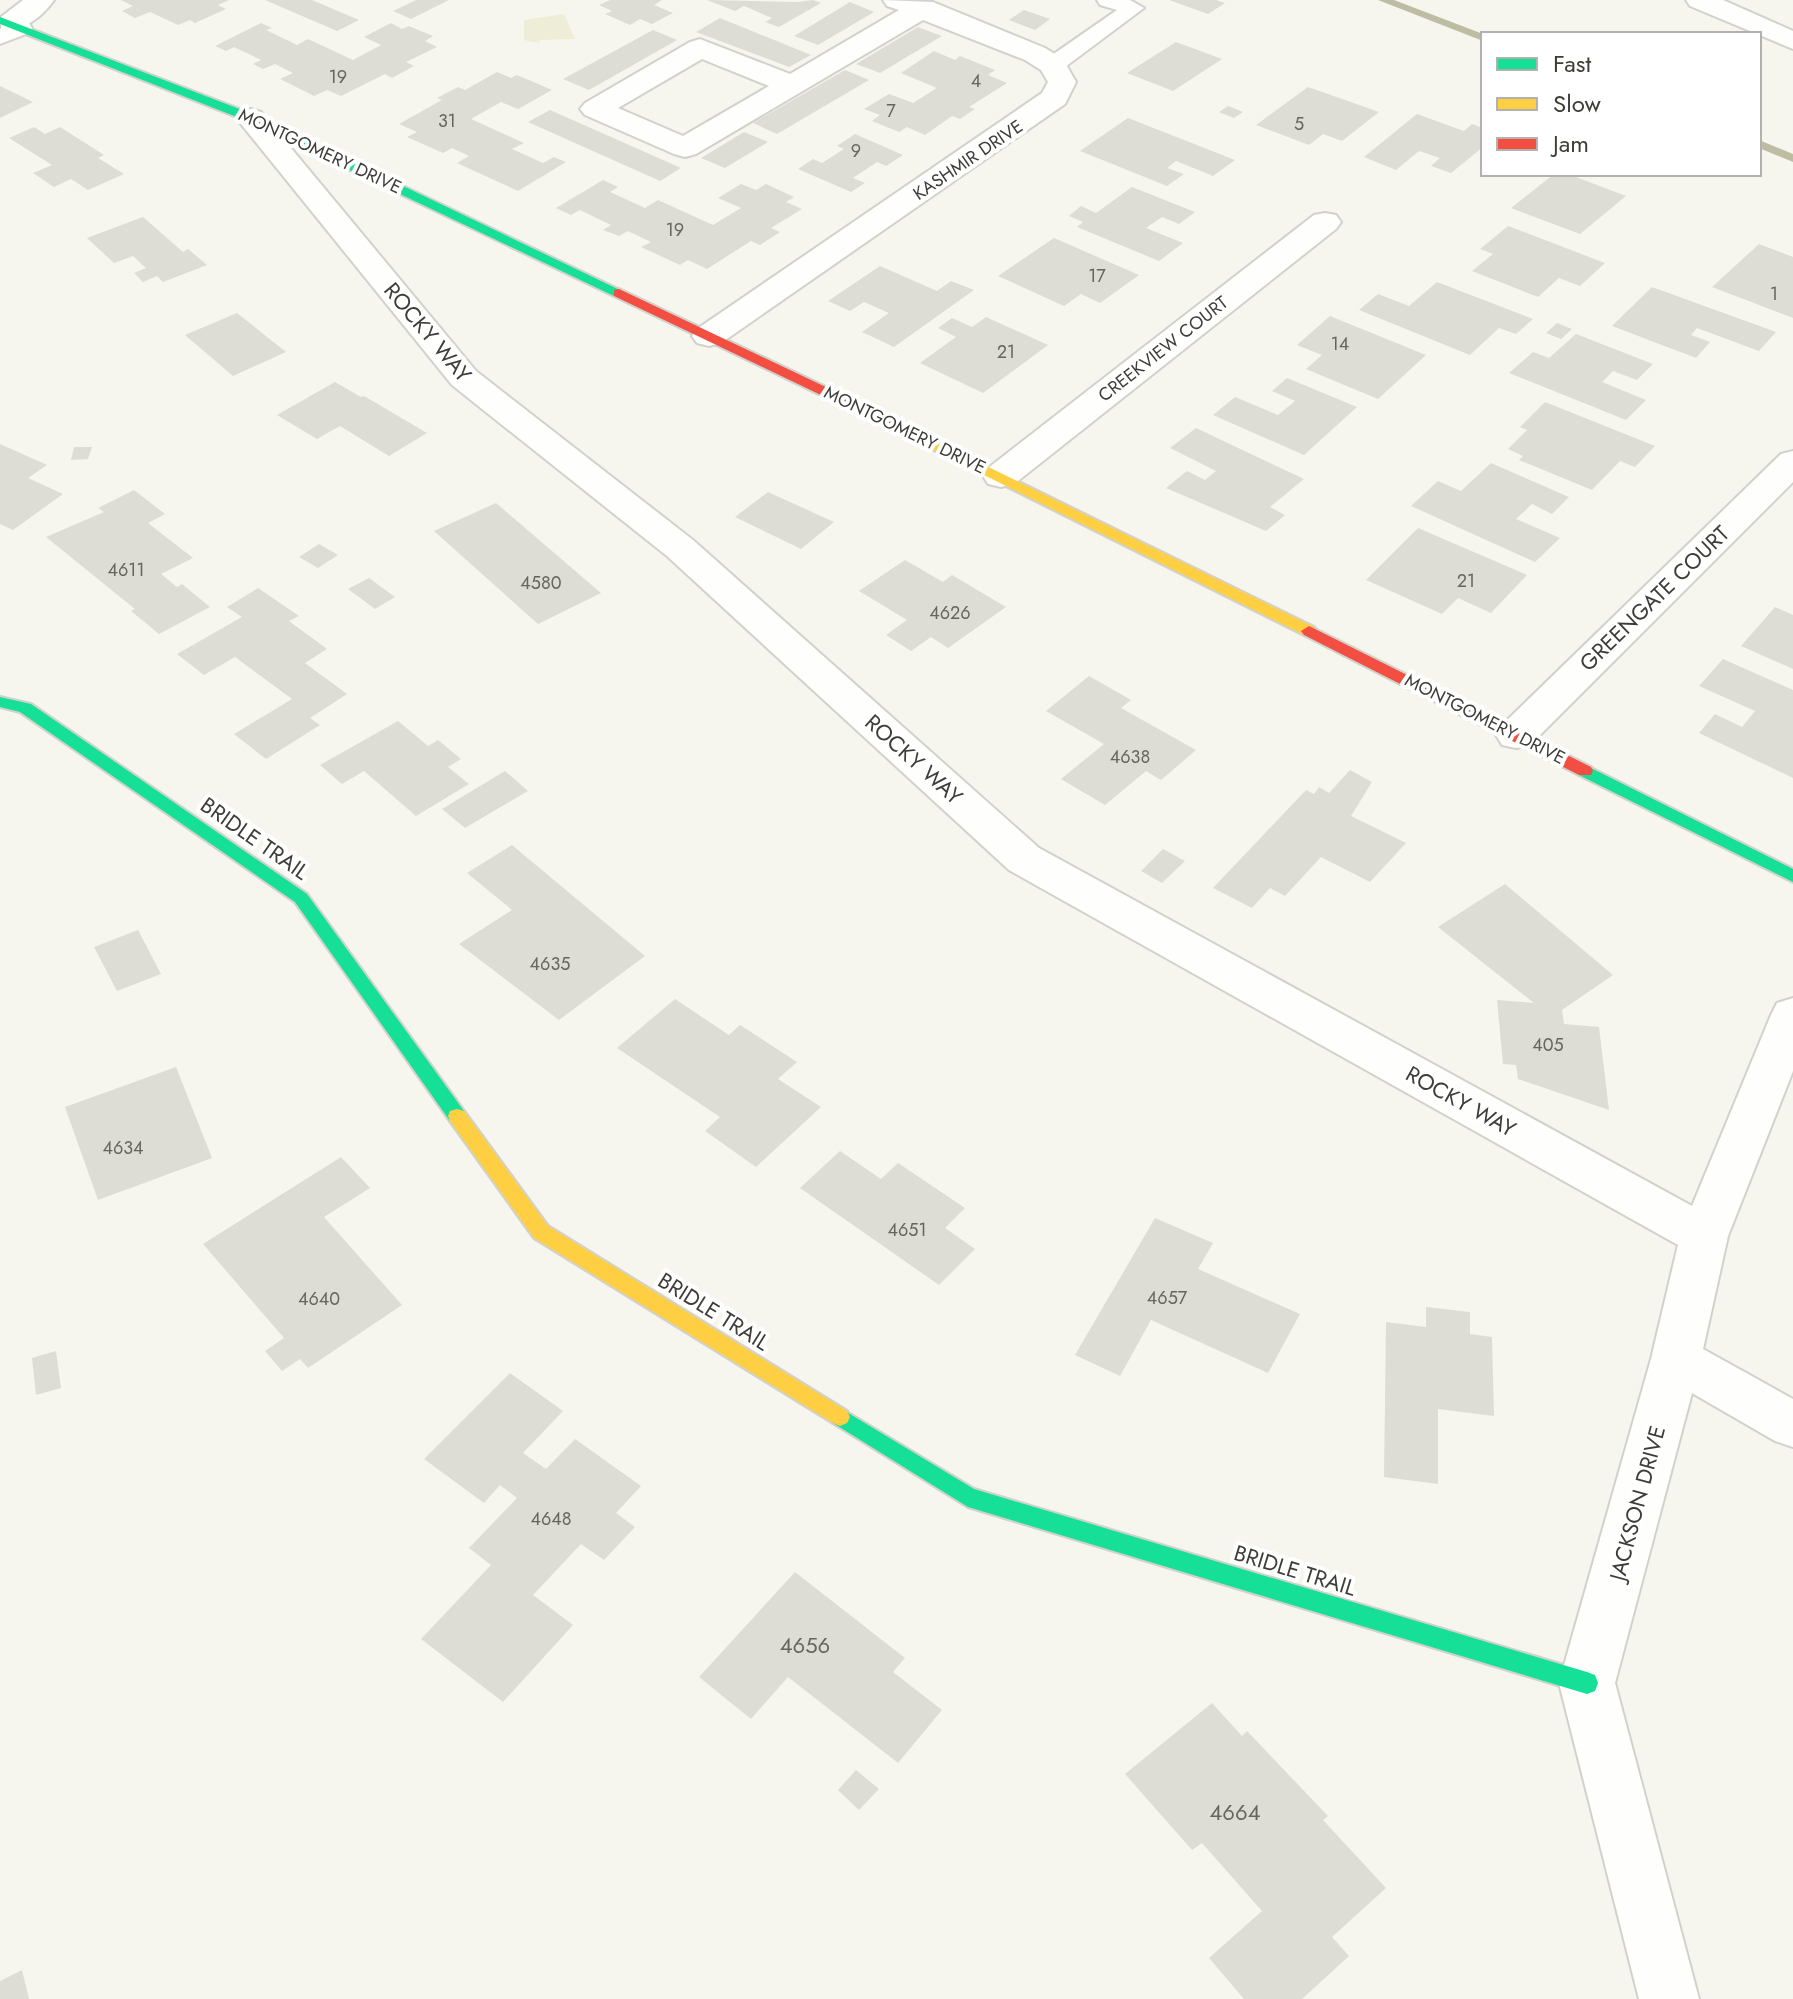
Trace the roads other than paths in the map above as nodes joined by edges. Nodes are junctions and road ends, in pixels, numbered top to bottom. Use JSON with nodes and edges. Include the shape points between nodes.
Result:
{"nodes":[{"id":1,"x":40,"y":0,"type":"edge"},
{"id":2,"x":1108,"y":0,"type":"edge"},
{"id":3,"x":1709,"y":1,"type":"edge"},
{"id":4,"x":910,"y":4,"type":"edge"},
{"id":5,"x":8,"y":27,"type":"edge"},
{"id":6,"x":1793,"y":41,"type":"edge"},
{"id":7,"x":1053,"y":65,"type":"junction"},
{"id":8,"x":791,"y":85,"type":"junction"},
{"id":9,"x":251,"y":118,"type":"junction"},
{"id":10,"x":1325,"y":222,"type":"dead end"},
{"id":11,"x":709,"y":336,"type":"junction"},
{"id":12,"x":1793,"y":462,"type":"edge"},
{"id":13,"x":1001,"y":476,"type":"junction"},
{"id":14,"x":0,"y":702,"type":"edge"},
{"id":15,"x":1516,"y":735,"type":"junction"},
{"id":16,"x":1793,"y":876,"type":"edge"},
{"id":17,"x":1793,"y":1015,"type":"edge"},
{"id":18,"x":1704,"y":1236,"type":"junction"},
{"id":19,"x":1676,"y":1359,"type":"junction"},
{"id":20,"x":1793,"y":1425,"type":"edge"},
{"id":21,"x":1587,"y":1683,"type":"junction"},
{"id":22,"x":1669,"y":1999,"type":"edge"}],
"edges":[{"from":1,"to":5,"type":"street"},
{"from":2,"to":7,"type":"lane","via":[[1133,8]]},
{"from":3,"to":6,"type":"street"},
{"from":4,"to":7,"type":"street"},
{"from":4,"to":8,"type":"street"},
{"from":5,"to":9,"type":"street","name":"MONTGOMERY DRIVE"},
{"from":7,"to":11,"type":"street","name":"KASHMIR DRIVE","via":[[1062,82],[1055,98]]},
{"from":8,"to":8,"type":"street","via":[[685,148],[595,109],[700,48]]},
{"from":9,"to":11,"type":"street","name":"MONTGOMERY DRIVE"},
{"from":9,"to":18,"type":"street","name":"ROCKY WAY","via":[[464,378],[680,548],[1024,859]]},
{"from":10,"to":13,"type":"street","name":"CREEKVIEW COURT"},
{"from":11,"to":13,"type":"street","name":"MONTGOMERY DRIVE"},
{"from":12,"to":15,"type":"street","name":"GREENGATE COURT"},
{"from":13,"to":15,"type":"street","name":"MONTGOMERY DRIVE"},
{"from":14,"to":21,"type":"street","name":"BRIDLE TRAIL","via":[[25,708],[301,898],[541,1232],[968,1497]]},
{"from":15,"to":16,"type":"street","name":"MONTGOMERY DRIVE"},
{"from":17,"to":18,"type":"street","name":"JACKSON DRIVE"},
{"from":18,"to":19,"type":"street","name":"JACKSON DRIVE"},
{"from":19,"to":20,"type":"street"},
{"from":19,"to":21,"type":"street","name":"JACKSON DRIVE"},
{"from":21,"to":22,"type":"street","name":"JACKSON DRIVE"}]}
